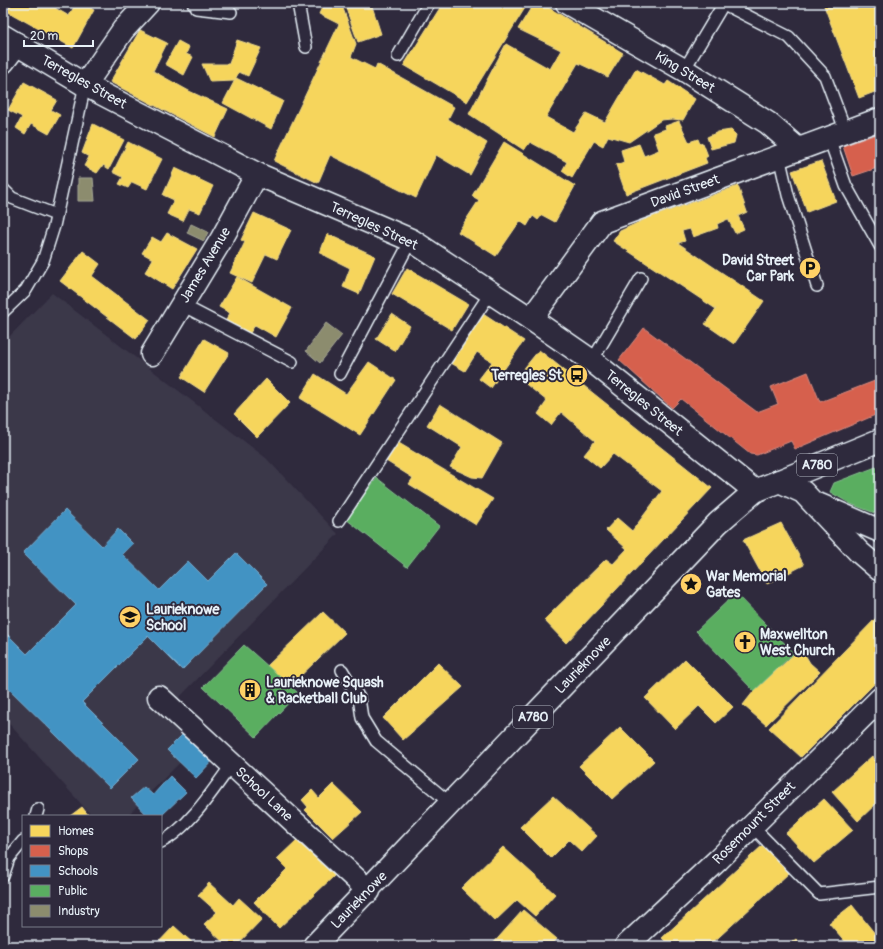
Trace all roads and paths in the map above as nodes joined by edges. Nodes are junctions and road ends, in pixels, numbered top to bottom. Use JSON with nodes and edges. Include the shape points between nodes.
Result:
{"nodes":[{"id":1,"x":148,"y":3,"type":"edge"},
{"id":2,"x":193,"y":3,"type":"edge"},
{"id":3,"x":298,"y":3,"type":"edge"},
{"id":4,"x":429,"y":3,"type":"edge"},
{"id":5,"x":724,"y":3,"type":"edge"},
{"id":6,"x":571,"y":4,"type":"edge"},
{"id":7,"x":231,"y":12,"type":"dead end"},
{"id":8,"x":10,"y":40,"type":"edge"},
{"id":9,"x":306,"y":47,"type":"dead end"},
{"id":10,"x":398,"y":56,"type":"dead end"},
{"id":11,"x":3,"y":62,"type":"edge"},
{"id":12,"x":684,"y":70,"type":"junction"},
{"id":13,"x":85,"y":85,"type":"junction"},
{"id":14,"x":880,"y":119,"type":"edge"},
{"id":15,"x":837,"y":135,"type":"junction"},
{"id":16,"x":788,"y":153,"type":"junction"},
{"id":17,"x":257,"y":174,"type":"junction"},
{"id":18,"x":3,"y":189,"type":"edge"},
{"id":19,"x":56,"y":215,"type":"junction"},
{"id":20,"x":410,"y":240,"type":"junction"},
{"id":21,"x":880,"y":246,"type":"edge"},
{"id":22,"x":641,"y":278,"type":"dead end"},
{"id":23,"x":817,"y":286,"type":"dead end"},
{"id":24,"x":491,"y":292,"type":"junction"},
{"id":25,"x":182,"y":305,"type":"junction"},
{"id":26,"x":3,"y":312,"type":"edge"},
{"id":27,"x":531,"y":319,"type":"junction"},
{"id":28,"x":152,"y":354,"type":"dead end"},
{"id":29,"x":592,"y":361,"type":"junction"},
{"id":30,"x":292,"y":362,"type":"dead end"},
{"id":31,"x":340,"y":374,"type":"dead end"},
{"id":32,"x":880,"y":440,"type":"edge"},
{"id":33,"x":779,"y":481,"type":"junction"},
{"id":34,"x":755,"y":491,"type":"junction"},
{"id":35,"x":814,"y":502,"type":"junction"},
{"id":36,"x":339,"y":521,"type":"dead end"},
{"id":37,"x":880,"y":531,"type":"edge"},
{"id":38,"x":880,"y":570,"type":"edge"},
{"id":39,"x":342,"y":670,"type":"dead end"},
{"id":40,"x":159,"y":697,"type":"dead end"},
{"id":41,"x":880,"y":699,"type":"edge"},
{"id":42,"x":232,"y":764,"type":"junction"},
{"id":43,"x":451,"y":804,"type":"junction"},
{"id":44,"x":752,"y":826,"type":"junction"},
{"id":45,"x":22,"y":842,"type":"edge"},
{"id":46,"x":162,"y":842,"type":"edge"},
{"id":47,"x":3,"y":876,"type":"edge"},
{"id":48,"x":880,"y":887,"type":"edge"},
{"id":49,"x":369,"y":891,"type":"junction"},
{"id":50,"x":314,"y":946,"type":"edge"},
{"id":51,"x":626,"y":946,"type":"edge"}],
"edges":[{"from":1,"to":13,"type":"street","via":[[123,30]]},
{"from":2,"to":7,"type":"lane","via":[[196,8]]},
{"from":3,"to":9,"type":"lane"},
{"from":4,"to":10,"type":"lane"},
{"from":5,"to":12,"type":"lane"},
{"from":5,"to":15,"type":"lane","via":[[789,37],[825,76]]},
{"from":6,"to":12,"type":"street","name":"King Street"},
{"from":8,"to":11,"type":"street"},
{"from":8,"to":13,"type":"street","name":"Terregles Street"},
{"from":12,"to":16,"type":"street","name":"King Street","via":[[768,123]]},
{"from":13,"to":17,"type":"street","name":"Terregles Street"},
{"from":13,"to":19,"type":"lane"},
{"from":14,"to":15,"type":"street","name":"David Street"},
{"from":15,"to":16,"type":"street","name":"David Street"},
{"from":15,"to":21,"type":"lane","via":[[846,186]]},
{"from":16,"to":23,"type":"lane","via":[[788,195]]},
{"from":16,"to":27,"type":"street","name":"David Street","via":[[602,222]]},
{"from":17,"to":20,"type":"street","name":"Terregles Street"},
{"from":17,"to":25,"type":"street","name":"James Avenue"},
{"from":18,"to":19,"type":"lane","via":[[12,198]]},
{"from":19,"to":26,"type":"lane","via":[[43,261],[26,290]]},
{"from":20,"to":24,"type":"street","name":"Terregles Street"},
{"from":20,"to":31,"type":"lane"},
{"from":22,"to":29,"type":"lane"},
{"from":24,"to":27,"type":"street","name":"Terregles Street"},
{"from":24,"to":36,"type":"lane"},
{"from":25,"to":28,"type":"street","name":"James Avenue"},
{"from":25,"to":30,"type":"lane"},
{"from":27,"to":29,"type":"street","name":"Terregles Street"},
{"from":29,"to":34,"type":"street","name":"Terregles Street"},
{"from":32,"to":33,"type":"street","number":"A780"},
{"from":33,"to":34,"type":"street","number":"A780"},
{"from":33,"to":35,"type":"street","via":[[803,492]]},
{"from":34,"to":43,"type":"street","name":"Laurieknowe","number":"A780","via":[[718,523]]},
{"from":35,"to":37,"type":"street"},
{"from":35,"to":38,"type":"street","via":[[859,552]]},
{"from":39,"to":43,"type":"lane","via":[[359,698],[362,718],[376,741]]},
{"from":40,"to":42,"type":"street","name":"School Lane"},
{"from":41,"to":44,"type":"street","name":"Rosemount Street"},
{"from":42,"to":46,"type":"lane","via":[[202,805],[170,838]]},
{"from":42,"to":49,"type":"street","name":"School Lane"},
{"from":43,"to":49,"type":"street","name":"Laurieknowe","number":"A780"},
{"from":44,"to":48,"type":"lane","via":[[819,894]]},
{"from":44,"to":51,"type":"street","name":"Rosemount Street"},
{"from":45,"to":47,"type":"lane","via":[[9,858]]},
{"from":49,"to":50,"type":"street","name":"Laurieknowe","number":"A780"}]}
